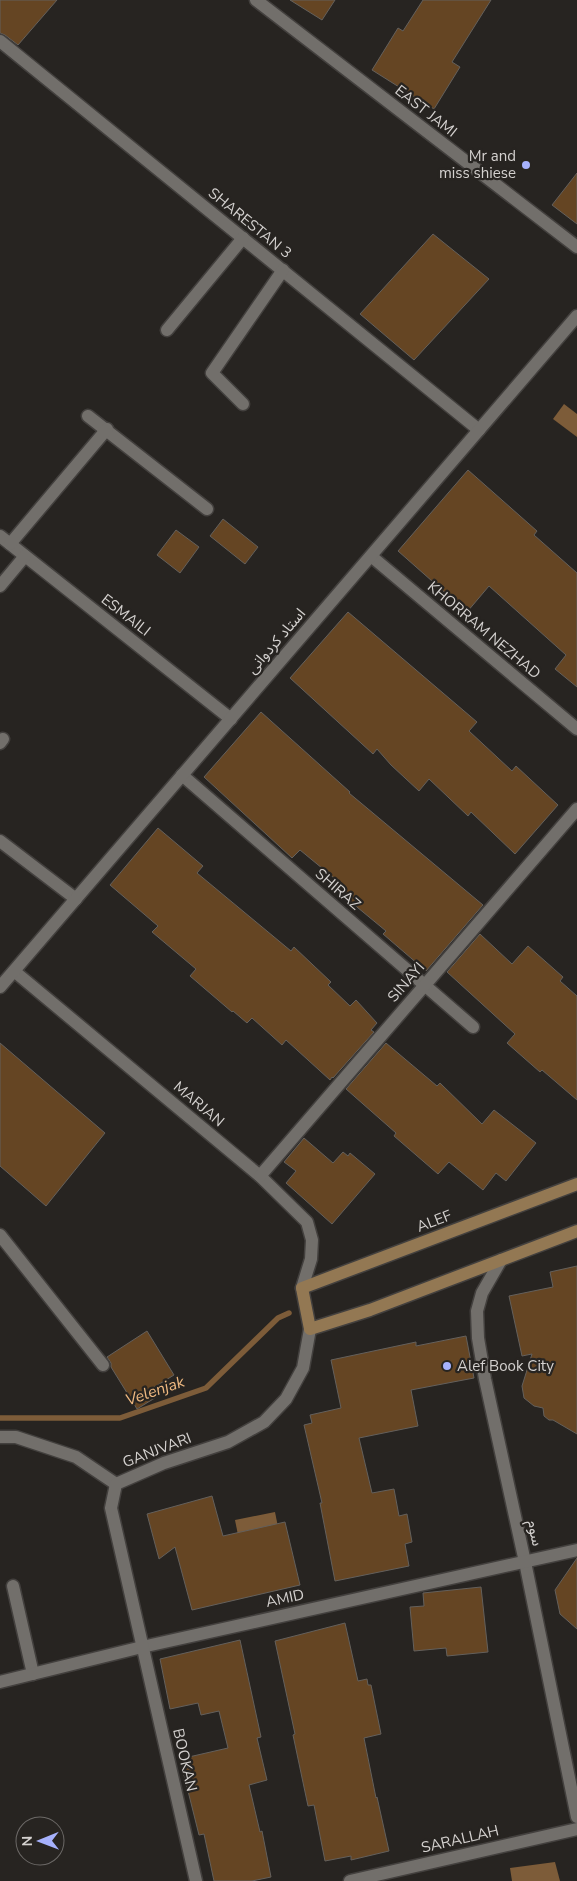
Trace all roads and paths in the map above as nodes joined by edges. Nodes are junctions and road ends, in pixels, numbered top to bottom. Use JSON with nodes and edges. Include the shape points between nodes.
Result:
{"nodes":[{"id":1,"x":256,"y":0,"type":"edge"},
{"id":2,"x":0,"y":41,"type":"edge"},
{"id":3,"x":243,"y":238,"type":"junction"},
{"id":4,"x":577,"y":247,"type":"edge"},
{"id":5,"x":282,"y":270,"type":"junction"},
{"id":6,"x":577,"y":316,"type":"edge"},
{"id":7,"x":167,"y":330,"type":"dead end"},
{"id":8,"x":243,"y":404,"type":"dead end"},
{"id":9,"x":88,"y":416,"type":"dead end"},
{"id":10,"x":107,"y":429,"type":"junction"},
{"id":11,"x":479,"y":430,"type":"junction"},
{"id":12,"x":207,"y":509,"type":"dead end"},
{"id":13,"x":5,"y":540,"type":"edge"},
{"id":14,"x":25,"y":556,"type":"junction"},
{"id":15,"x":370,"y":556,"type":"junction"},
{"id":16,"x":0,"y":586,"type":"edge"},
{"id":17,"x":231,"y":719,"type":"junction"},
{"id":18,"x":577,"y":729,"type":"edge"},
{"id":19,"x":182,"y":775,"type":"junction"},
{"id":20,"x":577,"y":809,"type":"edge"},
{"id":21,"x":0,"y":841,"type":"edge"},
{"id":22,"x":76,"y":898,"type":"junction"},
{"id":23,"x":14,"y":972,"type":"junction"},
{"id":24,"x":424,"y":986,"type":"junction"},
{"id":25,"x":0,"y":987,"type":"edge"},
{"id":26,"x":472,"y":1027,"type":"dead end"},
{"id":27,"x":260,"y":1176,"type":"junction"},
{"id":28,"x":577,"y":1184,"type":"edge"},
{"id":29,"x":577,"y":1231,"type":"edge"},
{"id":30,"x":0,"y":1235,"type":"edge"},
{"id":31,"x":501,"y":1260,"type":"junction"},
{"id":32,"x":302,"y":1288,"type":"junction"},
{"id":33,"x":310,"y":1329,"type":"junction"},
{"id":34,"x":103,"y":1365,"type":"dead end"},
{"id":35,"x":0,"y":1437,"type":"edge"},
{"id":36,"x":116,"y":1484,"type":"junction"},
{"id":37,"x":577,"y":1550,"type":"edge"},
{"id":38,"x":525,"y":1562,"type":"junction"},
{"id":39,"x":13,"y":1586,"type":"dead end"},
{"id":40,"x":142,"y":1646,"type":"junction"},
{"id":41,"x":33,"y":1674,"type":"junction"},
{"id":42,"x":0,"y":1682,"type":"edge"},
{"id":43,"x":577,"y":1818,"type":"edge"},
{"id":44,"x":577,"y":1829,"type":"edge"},
{"id":45,"x":196,"y":1881,"type":"edge"},
{"id":46,"x":350,"y":1881,"type":"edge"}],
"edges":[{"from":1,"to":4,"type":"street","name":"EAST JAMI"},
{"from":2,"to":3,"type":"street","name":"SHARESTAN 3"},
{"from":3,"to":5,"type":"street","name":"SHARESTAN 3"},
{"from":3,"to":7,"type":"street"},
{"from":5,"to":8,"type":"street","via":[[212,373]]},
{"from":5,"to":11,"type":"street","name":"SHARESTAN 3"},
{"from":6,"to":11,"type":"street","name":"استاد کردوانی"},
{"from":9,"to":10,"type":"street"},
{"from":10,"to":12,"type":"street"},
{"from":10,"to":13,"type":"street"},
{"from":11,"to":15,"type":"street","name":"استاد کردوانی"},
{"from":13,"to":14,"type":"street","name":"ESMAILI"},
{"from":14,"to":16,"type":"street"},
{"from":14,"to":17,"type":"street","name":"ESMAILI"},
{"from":15,"to":17,"type":"street","name":"استاد کردوانی"},
{"from":15,"to":18,"type":"street","name":"KHORRAM NEZHAD"},
{"from":17,"to":19,"type":"street","name":"استاد کردوانی"},
{"from":19,"to":22,"type":"street","name":"استاد کردوانی"},
{"from":19,"to":24,"type":"street","name":"SHIRAZ"},
{"from":20,"to":24,"type":"street","name":"SINAYI"},
{"from":21,"to":22,"type":"street"},
{"from":22,"to":23,"type":"street","name":"استاد کردوانی"},
{"from":23,"to":25,"type":"street","name":"استاد کردوانی"},
{"from":23,"to":27,"type":"street","name":"MARJAN"},
{"from":24,"to":26,"type":"street","name":"SHIRAZ"},
{"from":24,"to":27,"type":"street","name":"SINAYI"},
{"from":27,"to":32,"type":"street","name":"MARJAN","via":[[307,1222],[312,1240],[311,1259]]},
{"from":28,"to":32,"type":"main road","name":"ALEF"},
{"from":29,"to":31,"type":"main road"},
{"from":30,"to":34,"type":"street"},
{"from":31,"to":33,"type":"main road","via":[[370,1310]]},
{"from":31,"to":38,"type":"street","name":"سوم","via":[[479,1302],[478,1338]]},
{"from":32,"to":33,"type":"main road"},
{"from":33,"to":36,"type":"street","name":"GANJVARI","via":[[303,1368],[286,1398],[264,1422],[228,1442],[164,1463]]},
{"from":35,"to":36,"type":"street","via":[[16,1437],[76,1457]]},
{"from":36,"to":40,"type":"street","name":"GANJVARI","via":[[111,1508]]},
{"from":37,"to":38,"type":"street","name":"AMID"},
{"from":38,"to":40,"type":"street","name":"AMID"},
{"from":38,"to":43,"type":"street","name":"سوم"},
{"from":39,"to":41,"type":"street"},
{"from":40,"to":41,"type":"street","name":"AMID"},
{"from":40,"to":45,"type":"street","name":"BOOKAN"},
{"from":41,"to":42,"type":"street","name":"AMID"},
{"from":44,"to":46,"type":"street","name":"SARALLAH"}]}
